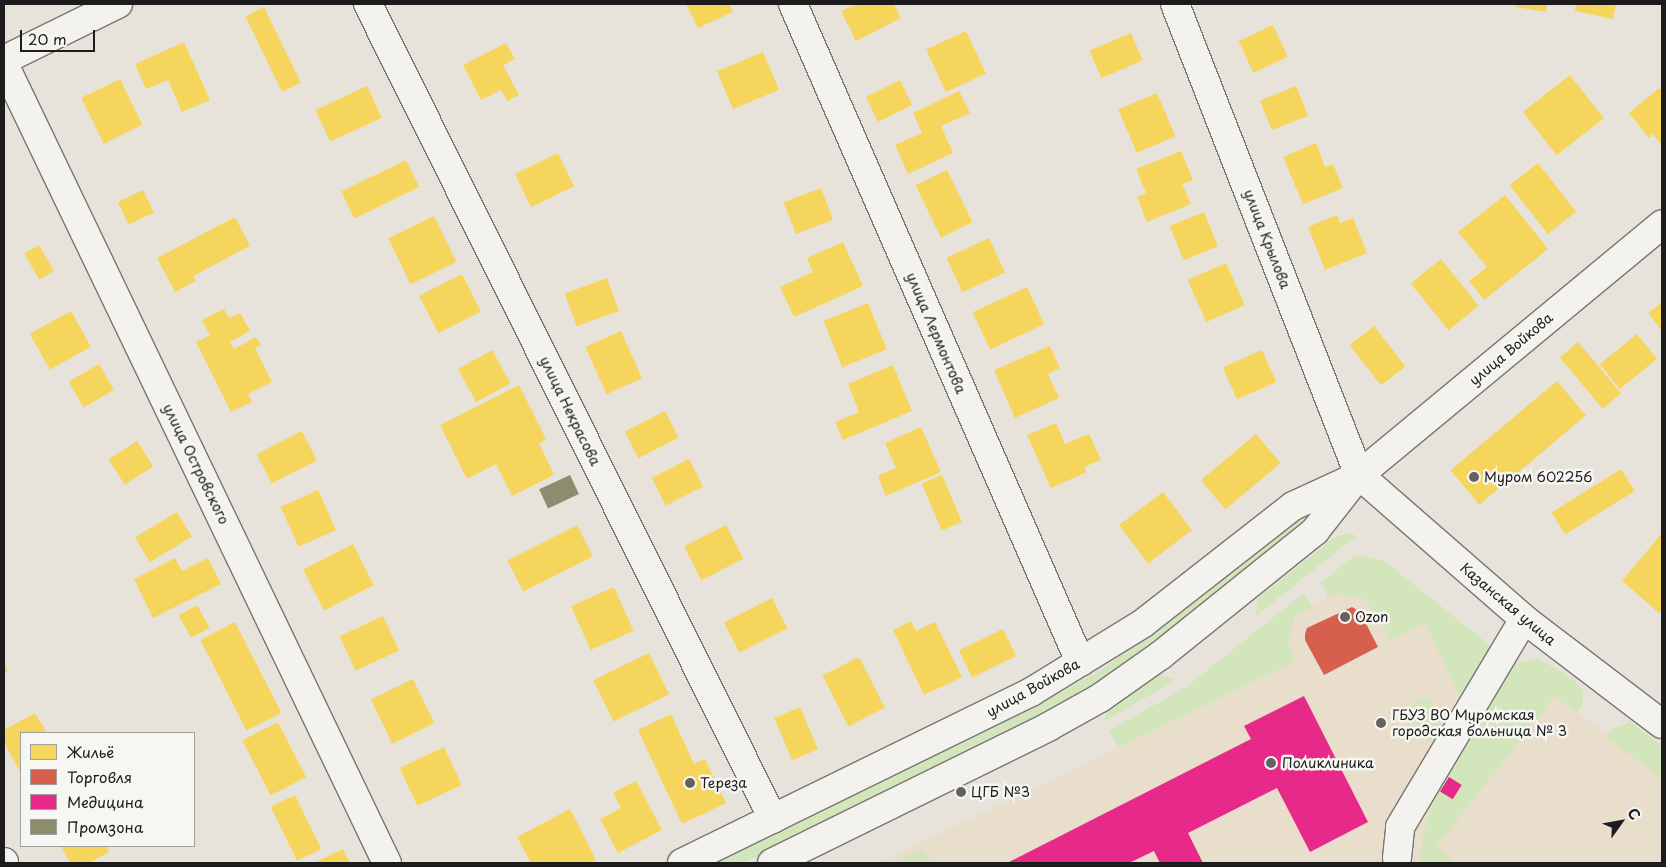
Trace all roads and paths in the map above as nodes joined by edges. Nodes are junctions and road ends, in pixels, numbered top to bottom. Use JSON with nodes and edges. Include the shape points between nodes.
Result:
{"nodes":[{"id":1,"x":118,"y":4,"type":"edge"},
{"id":2,"x":368,"y":4,"type":"edge"},
{"id":3,"x":793,"y":4,"type":"edge"},
{"id":4,"x":1175,"y":4,"type":"edge"},
{"id":5,"x":4,"y":60,"type":"edge"},
{"id":6,"x":4,"y":64,"type":"edge"},
{"id":7,"x":1662,"y":224,"type":"edge"},
{"id":8,"x":1359,"y":475,"type":"junction"},
{"id":9,"x":1524,"y":619,"type":"junction"},
{"id":10,"x":1080,"y":662,"type":"junction"},
{"id":11,"x":1662,"y":724,"type":"edge"},
{"id":12,"x":773,"y":819,"type":"junction"},
{"id":13,"x":1397,"y":858,"type":"dead end"},
{"id":14,"x":388,"y":863,"type":"edge"},
{"id":15,"x":682,"y":863,"type":"edge"},
{"id":16,"x":772,"y":863,"type":"edge"}],
"edges":[{"from":1,"to":5,"type":"street"},
{"from":2,"to":12,"type":"street","name":"улица Некрасова"},
{"from":3,"to":10,"type":"street","name":"улица Лермонтова"},
{"from":4,"to":8,"type":"street","name":"улица Крылова"},
{"from":6,"to":14,"type":"street","name":"улица Островского"},
{"from":7,"to":8,"type":"street","name":"улица Войкова"},
{"from":8,"to":9,"type":"street","name":"Казанская улица"},
{"from":8,"to":10,"type":"street","name":"улица Войкова","via":[[1293,506],[1142,624]]},
{"from":8,"to":16,"type":"street","name":"улица Войкова","via":[[1314,531],[1161,655],[1100,698],[1048,727]]},
{"from":9,"to":11,"type":"street","name":"Казанская улица"},
{"from":9,"to":13,"type":"street","via":[[1400,827]]},
{"from":10,"to":12,"type":"street","name":"улица Войкова","via":[[1031,692]]},
{"from":12,"to":15,"type":"street","name":"улица Войкова"}]}
